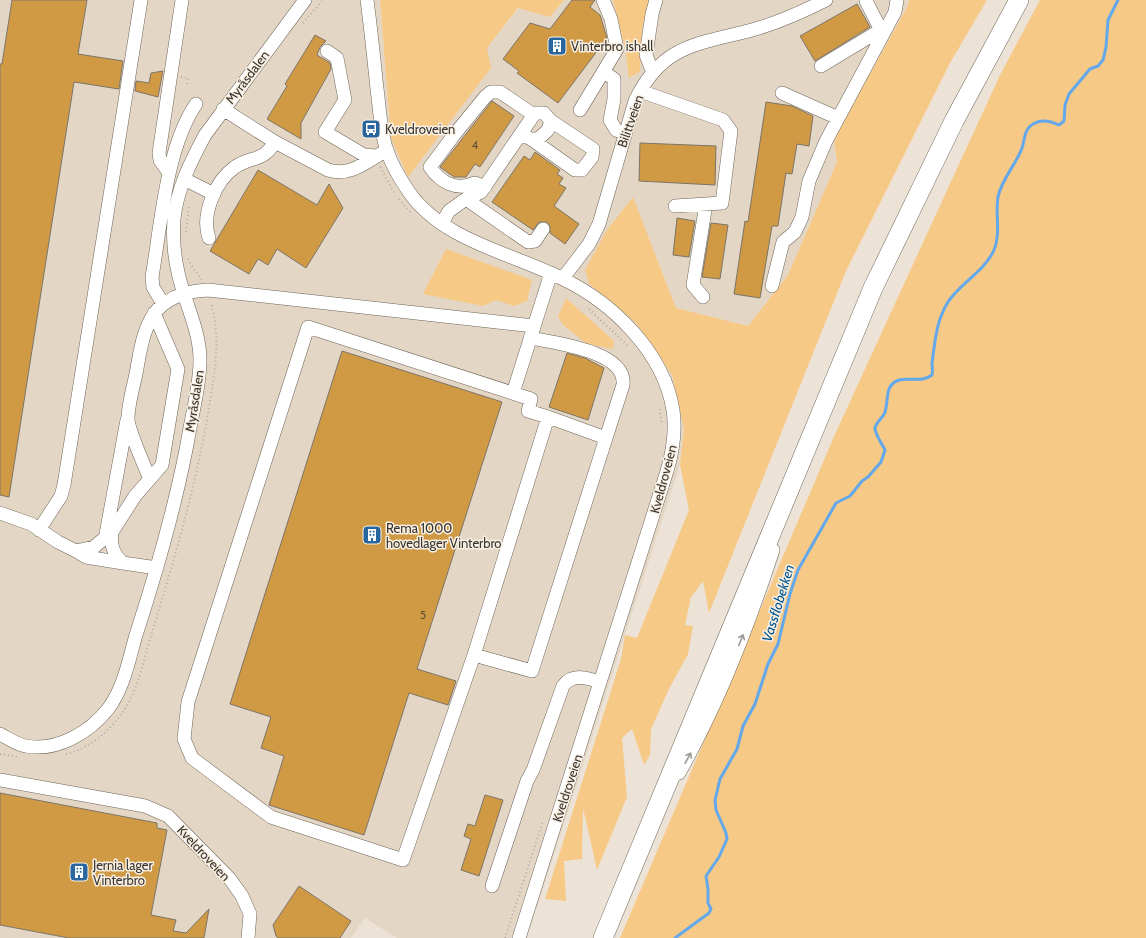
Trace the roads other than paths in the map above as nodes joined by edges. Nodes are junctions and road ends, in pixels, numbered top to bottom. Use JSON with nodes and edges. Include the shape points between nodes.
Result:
{"nodes":[{"id":1,"x":141,"y":0,"type":"edge"},
{"id":2,"x":182,"y":0,"type":"edge"},
{"id":3,"x":305,"y":0,"type":"edge"},
{"id":4,"x":368,"y":0,"type":"edge"},
{"id":5,"x":602,"y":0,"type":"edge"},
{"id":6,"x":656,"y":0,"type":"edge"},
{"id":7,"x":826,"y":0,"type":"edge"},
{"id":8,"x":897,"y":0,"type":"edge"},
{"id":9,"x":1011,"y":0,"type":"edge"},
{"id":10,"x":1019,"y":0,"type":"edge"},
{"id":11,"x":866,"y":1,"type":"dead end"},
{"id":12,"x":884,"y":34,"type":"junction"},
{"id":13,"x":327,"y":51,"type":"dead end"},
{"id":14,"x":821,"y":66,"type":"dead end"},
{"id":15,"x":604,"y":72,"type":"junction"},
{"id":16,"x":653,"y":73,"type":"junction"},
{"id":17,"x":640,"y":91,"type":"junction"},
{"id":18,"x":782,"y":93,"type":"dead end"},
{"id":19,"x":196,"y":104,"type":"dead end"},
{"id":20,"x":223,"y":109,"type":"junction"},
{"id":21,"x":580,"y":110,"type":"dead end"},
{"id":22,"x":534,"y":115,"type":"junction"},
{"id":23,"x":838,"y":118,"type":"junction"},
{"id":24,"x":551,"y":121,"type":"junction"},
{"id":25,"x":625,"y":134,"type":"junction"},
{"id":26,"x":526,"y":137,"type":"junction"},
{"id":27,"x":275,"y":142,"type":"junction"},
{"id":28,"x":387,"y":150,"type":"junction"},
{"id":29,"x":375,"y":156,"type":"junction"},
{"id":30,"x":169,"y":173,"type":"junction"},
{"id":31,"x":184,"y":178,"type":"junction"},
{"id":32,"x":485,"y":187,"type":"junction"},
{"id":33,"x":214,"y":194,"type":"junction"},
{"id":34,"x":466,"y":200,"type":"junction"},
{"id":35,"x":706,"y":204,"type":"junction"},
{"id":36,"x":675,"y":206,"type":"dead end"},
{"id":37,"x":442,"y":223,"type":"junction"},
{"id":38,"x":543,"y":228,"type":"dead end"},
{"id":39,"x":209,"y":238,"type":"dead end"},
{"id":40,"x":551,"y":273,"type":"junction"},
{"id":41,"x":563,"y":278,"type":"junction"},
{"id":42,"x":772,"y":286,"type":"dead end"},
{"id":43,"x":184,"y":293,"type":"junction"},
{"id":44,"x":703,"y":297,"type":"dead end"},
{"id":45,"x":163,"y":304,"type":"junction"},
{"id":46,"x":154,"y":313,"type":"junction"},
{"id":47,"x":532,"y":332,"type":"junction"},
{"id":48,"x":513,"y":393,"type":"junction"},
{"id":49,"x":548,"y":417,"type":"junction"},
{"id":50,"x":127,"y":420,"type":"junction"},
{"id":51,"x":606,"y":438,"type":"junction"},
{"id":52,"x":150,"y":480,"type":"junction"},
{"id":53,"x":0,"y":513,"type":"edge"},
{"id":54,"x":39,"y":530,"type":"junction"},
{"id":55,"x":108,"y":537,"type":"junction"},
{"id":56,"x":76,"y":551,"type":"junction"},
{"id":57,"x":122,"y":563,"type":"junction"},
{"id":58,"x":157,"y":568,"type":"junction"},
{"id":59,"x":474,"y":655,"type":"junction"},
{"id":60,"x":600,"y":682,"type":"junction"},
{"id":61,"x":0,"y":734,"type":"edge"},
{"id":62,"x":0,"y":780,"type":"edge"},
{"id":63,"x":492,"y":886,"type":"dead end"},
{"id":64,"x":248,"y":938,"type":"edge"},
{"id":65,"x":519,"y":938,"type":"edge"},
{"id":66,"x":595,"y":938,"type":"edge"},
{"id":67,"x":603,"y":938,"type":"edge"}],
"edges":[{"from":1,"to":54,"type":"street","via":[[64,485],[61,496]]},
{"from":2,"to":30,"type":"street","via":[[159,153],[160,160]]},
{"from":3,"to":20,"type":"street","name":"Myråsdalen"},
{"from":4,"to":28,"type":"street","name":"Kveldroveien","via":[[380,118]]},
{"from":5,"to":15,"type":"street","via":[[611,19],[617,49]]},
{"from":6,"to":16,"type":"street","via":[[646,55]]},
{"from":7,"to":16,"type":"street","name":"Bilittveien","via":[[764,26],[697,42],[665,61]]},
{"from":8,"to":12,"type":"street","via":[[895,12]]},
{"from":9,"to":66,"type":"highway","via":[[927,159],[867,286]]},
{"from":67,"to":10,"type":"highway","one_way":true,"via":[[873,288],[954,121]]},
{"from":11,"to":12,"type":"street"},
{"from":12,"to":14,"type":"street","via":[[874,34]]},
{"from":12,"to":23,"type":"street"},
{"from":13,"to":29,"type":"street","via":[[337,58],[345,100],[325,132],[364,155]]},
{"from":15,"to":21,"type":"street"},
{"from":15,"to":25,"type":"street","via":[[614,79],[610,120],[616,130]]},
{"from":16,"to":17,"type":"street","name":"Bilittveien"},
{"from":17,"to":25,"type":"street","name":"Bilittveien"},
{"from":17,"to":35,"type":"street","via":[[723,120],[731,131],[722,203]]},
{"from":18,"to":23,"type":"street"},
{"from":19,"to":30,"type":"street","via":[[182,132]]},
{"from":20,"to":27,"type":"street"},
{"from":20,"to":31,"type":"street","name":"Myråsdalen","via":[[205,135]]},
{"from":22,"to":24,"type":"street","via":[[544,113]]},
{"from":22,"to":26,"type":"street"},
{"from":22,"to":32,"type":"street","via":[[500,92],[492,92],[485,97],[430,167],[435,175],[452,186],[466,187],[475,183]]},
{"from":23,"to":42,"type":"street","via":[[809,180],[802,217],[795,232],[782,242]]},
{"from":24,"to":26,"type":"street","via":[[548,130],[538,139]]},
{"from":24,"to":26,"type":"street","via":[[593,149],[592,157],[582,170],[576,170]]},
{"from":25,"to":41,"type":"street","name":"Bilittveien","via":[[595,233]]},
{"from":26,"to":32,"type":"street"},
{"from":27,"to":29,"type":"street","via":[[336,172],[352,171]]},
{"from":27,"to":33,"type":"street","via":[[268,153],[234,168],[226,175]]},
{"from":28,"to":29,"type":"street"},
{"from":28,"to":37,"type":"street","name":"Kveldroveien","via":[[409,192],[429,214]]},
{"from":30,"to":45,"type":"street","via":[[152,277],[153,287]]},
{"from":31,"to":33,"type":"street"},
{"from":31,"to":43,"type":"street","name":"Myråsdalen","via":[[177,204],[174,235],[178,273]]},
{"from":32,"to":34,"type":"street"},
{"from":33,"to":39,"type":"street","via":[[206,223]]},
{"from":34,"to":37,"type":"street","via":[[449,211]]},
{"from":34,"to":38,"type":"street","via":[[528,242],[535,241]]},
{"from":35,"to":36,"type":"street"},
{"from":35,"to":44,"type":"street","via":[[693,285]]},
{"from":37,"to":40,"type":"street","name":"Kveldroveien","via":[[465,236]]},
{"from":40,"to":41,"type":"street","name":"Kveldroveien"},
{"from":40,"to":47,"type":"street"},
{"from":41,"to":60,"type":"street","name":"Kveldroveien","via":[[602,303],[640,341],[660,370],[673,410],[674,439],[670,464]]},
{"from":43,"to":45,"type":"street"},
{"from":43,"to":47,"type":"street","via":[[208,290]]},
{"from":43,"to":58,"type":"street","name":"Myråsdalen","via":[[200,343],[200,372],[182,471]]},
{"from":45,"to":46,"type":"street"},
{"from":46,"to":50,"type":"street","via":[[142,339]]},
{"from":46,"to":52,"type":"street","via":[[178,369],[162,465]]},
{"from":47,"to":48,"type":"street"},
{"from":47,"to":51,"type":"street","via":[[607,358],[616,364],[624,380]]},
{"from":48,"to":49,"type":"street","via":[[531,399],[528,411]]},
{"from":48,"to":59,"type":"street","via":[[308,327],[188,702],[184,739],[192,758],[271,817],[403,860]]},
{"from":49,"to":51,"type":"street"},
{"from":49,"to":59,"type":"street"},
{"from":50,"to":52,"type":"street"},
{"from":50,"to":55,"type":"street"},
{"from":51,"to":59,"type":"street","via":[[532,671]]},
{"from":52,"to":55,"type":"street","via":[[135,496]]},
{"from":53,"to":54,"type":"street","via":[[23,520]]},
{"from":54,"to":56,"type":"street"},
{"from":55,"to":56,"type":"street","via":[[88,549]]},
{"from":55,"to":57,"type":"street","via":[[112,550]]},
{"from":56,"to":57,"type":"street","via":[[86,556]]},
{"from":57,"to":58,"type":"street"},
{"from":58,"to":61,"type":"street","name":"Myråsdalen","via":[[119,689],[99,719],[69,739],[39,747],[19,744]]},
{"from":60,"to":63,"type":"street","via":[[578,677],[569,680],[563,686],[527,781]]},
{"from":60,"to":65,"type":"street","name":"Kveldroveien"},
{"from":62,"to":64,"type":"street","name":"Kveldroveien","via":[[145,806],[168,816],[230,879],[242,896],[250,914]]}]}
